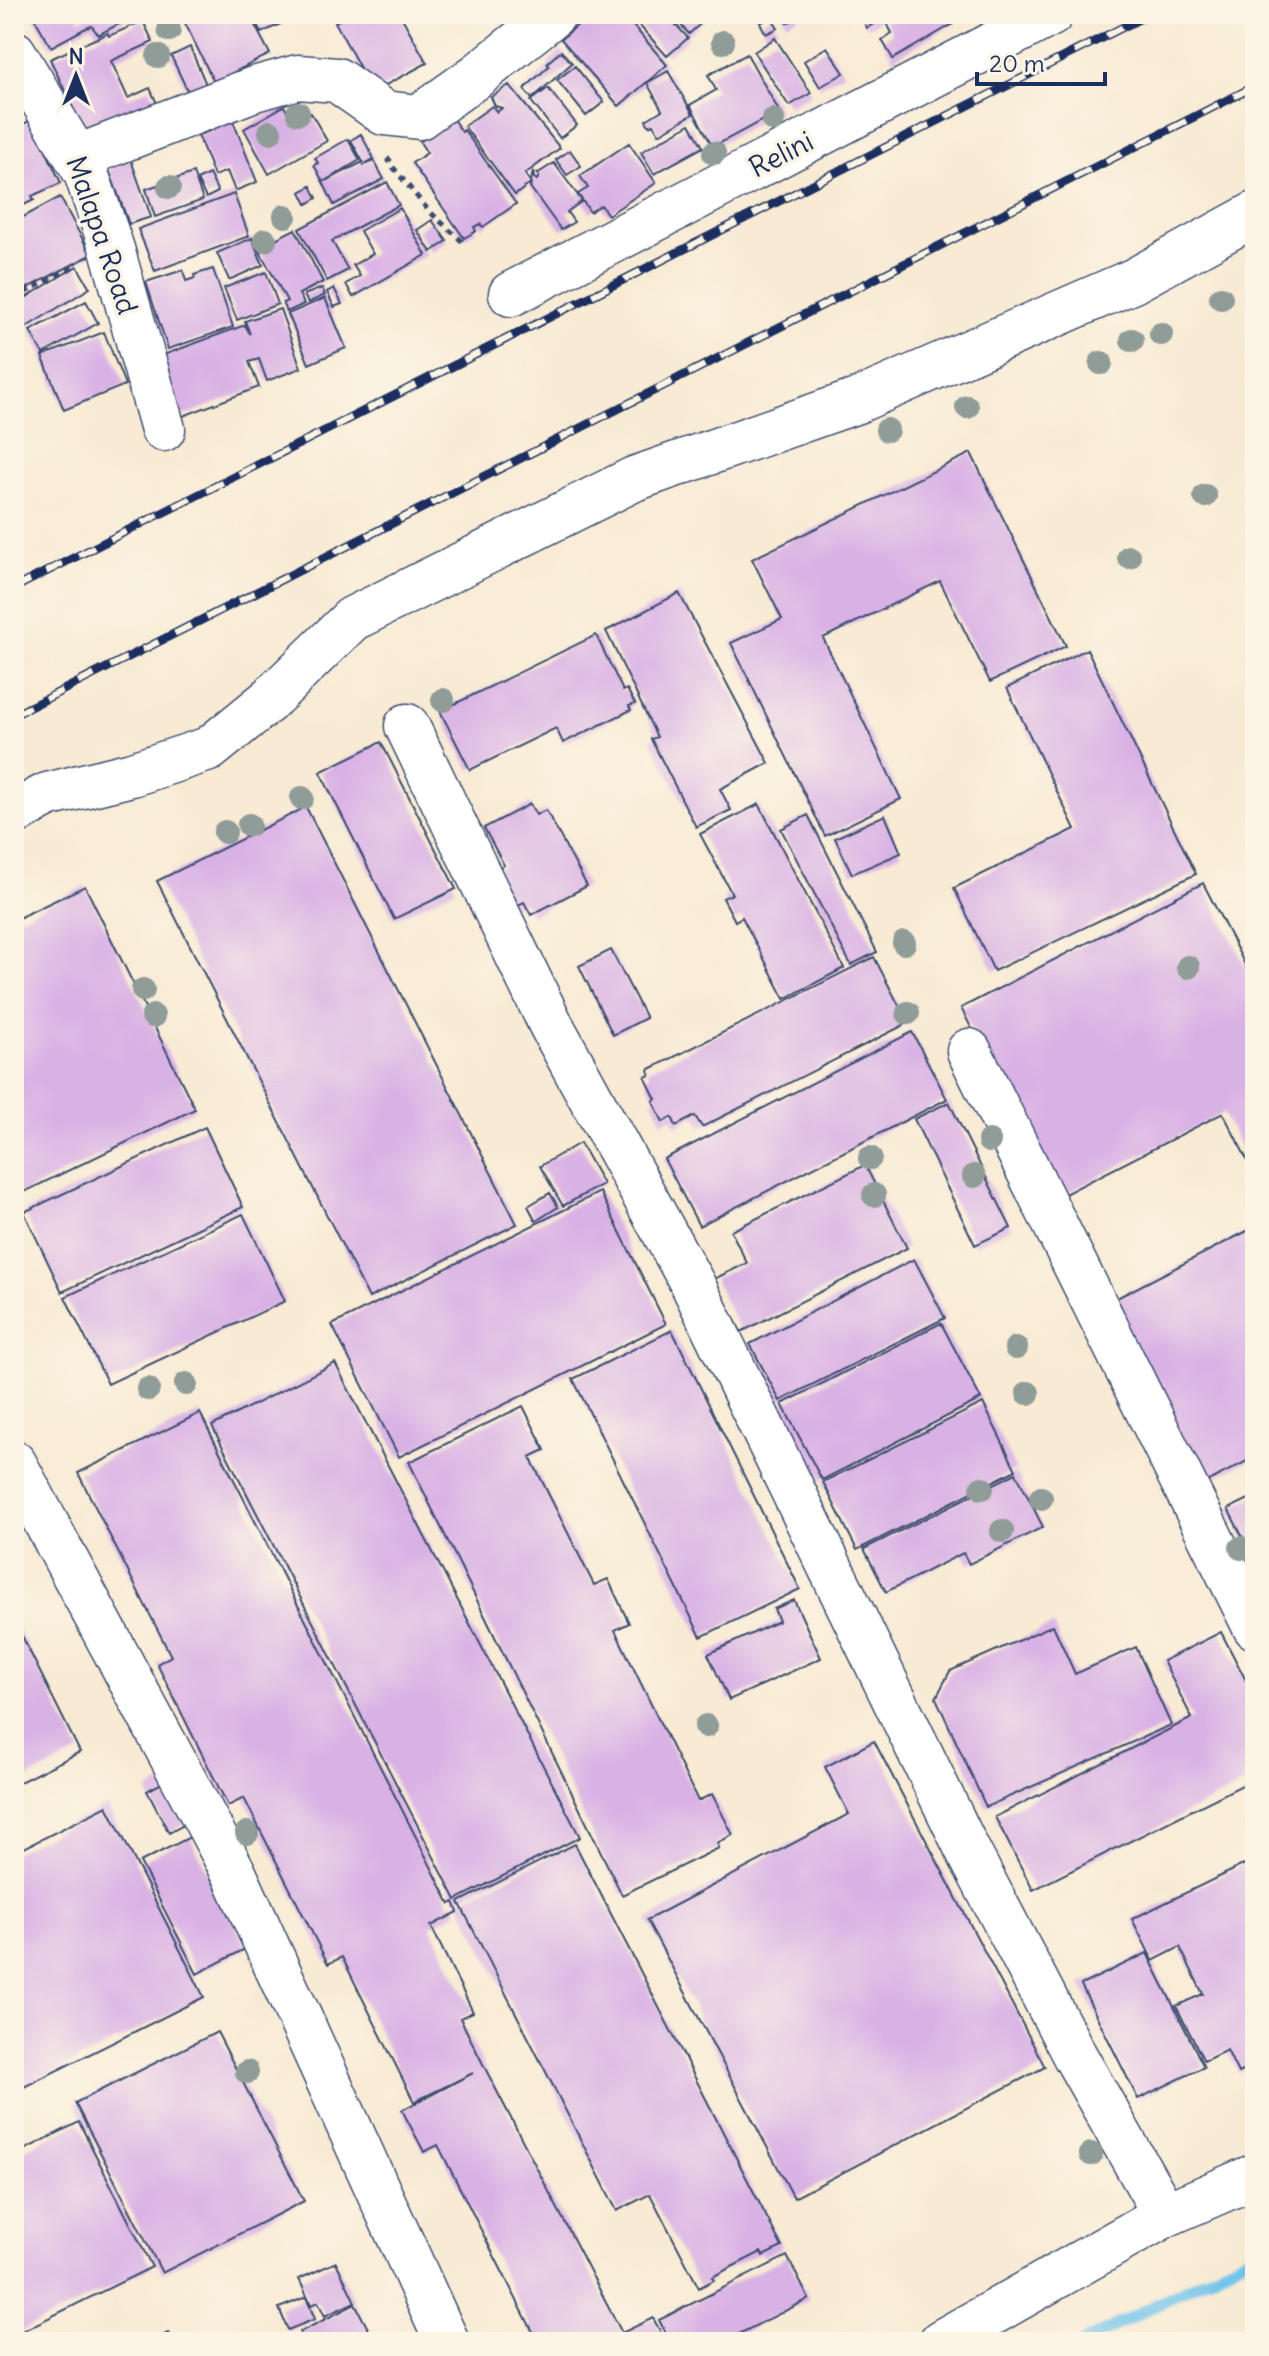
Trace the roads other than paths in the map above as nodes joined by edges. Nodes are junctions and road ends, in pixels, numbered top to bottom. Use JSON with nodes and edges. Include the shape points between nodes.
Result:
{"nodes":[{"id":1,"x":554,"y":14,"type":"edge"},
{"id":2,"x":1051,"y":14,"type":"edge"},
{"id":3,"x":14,"y":53,"type":"edge"},
{"id":4,"x":78,"y":157,"type":"junction"},
{"id":5,"x":1255,"y":214,"type":"edge"},
{"id":6,"x":511,"y":294,"type":"dead end"},
{"id":7,"x":163,"y":429,"type":"dead end"},
{"id":8,"x":407,"y":726,"type":"dead end"},
{"id":9,"x":14,"y":813,"type":"edge"},
{"id":10,"x":969,"y":1051,"type":"dead end"},
{"id":11,"x":14,"y":1463,"type":"edge"},
{"id":12,"x":1255,"y":1627,"type":"edge"},
{"id":13,"x":1255,"y":2176,"type":"edge"},
{"id":14,"x":1165,"y":2215,"type":"junction"},
{"id":15,"x":447,"y":2342,"type":"edge"},
{"id":16,"x":941,"y":2342,"type":"edge"}],
"edges":[{"from":1,"to":4,"type":"street","via":[[419,117],[384,113],[337,80],[298,77]]},
{"from":2,"to":6,"type":"street","name":"Relini"},
{"from":3,"to":4,"type":"street","name":"Malapa Road"},
{"from":4,"to":7,"type":"street","name":"Malapa Road","via":[[112,249]]},
{"from":5,"to":9,"type":"street","via":[[1133,281],[857,401],[634,479],[352,619],[268,701],[209,749],[47,795]]},
{"from":8,"to":14,"type":"street","via":[[551,1025],[693,1285],[966,1847]]},
{"from":10,"to":12,"type":"street"},
{"from":11,"to":15,"type":"street","via":[[233,1871]]},
{"from":13,"to":14,"type":"street"},
{"from":14,"to":16,"type":"street"}]}
